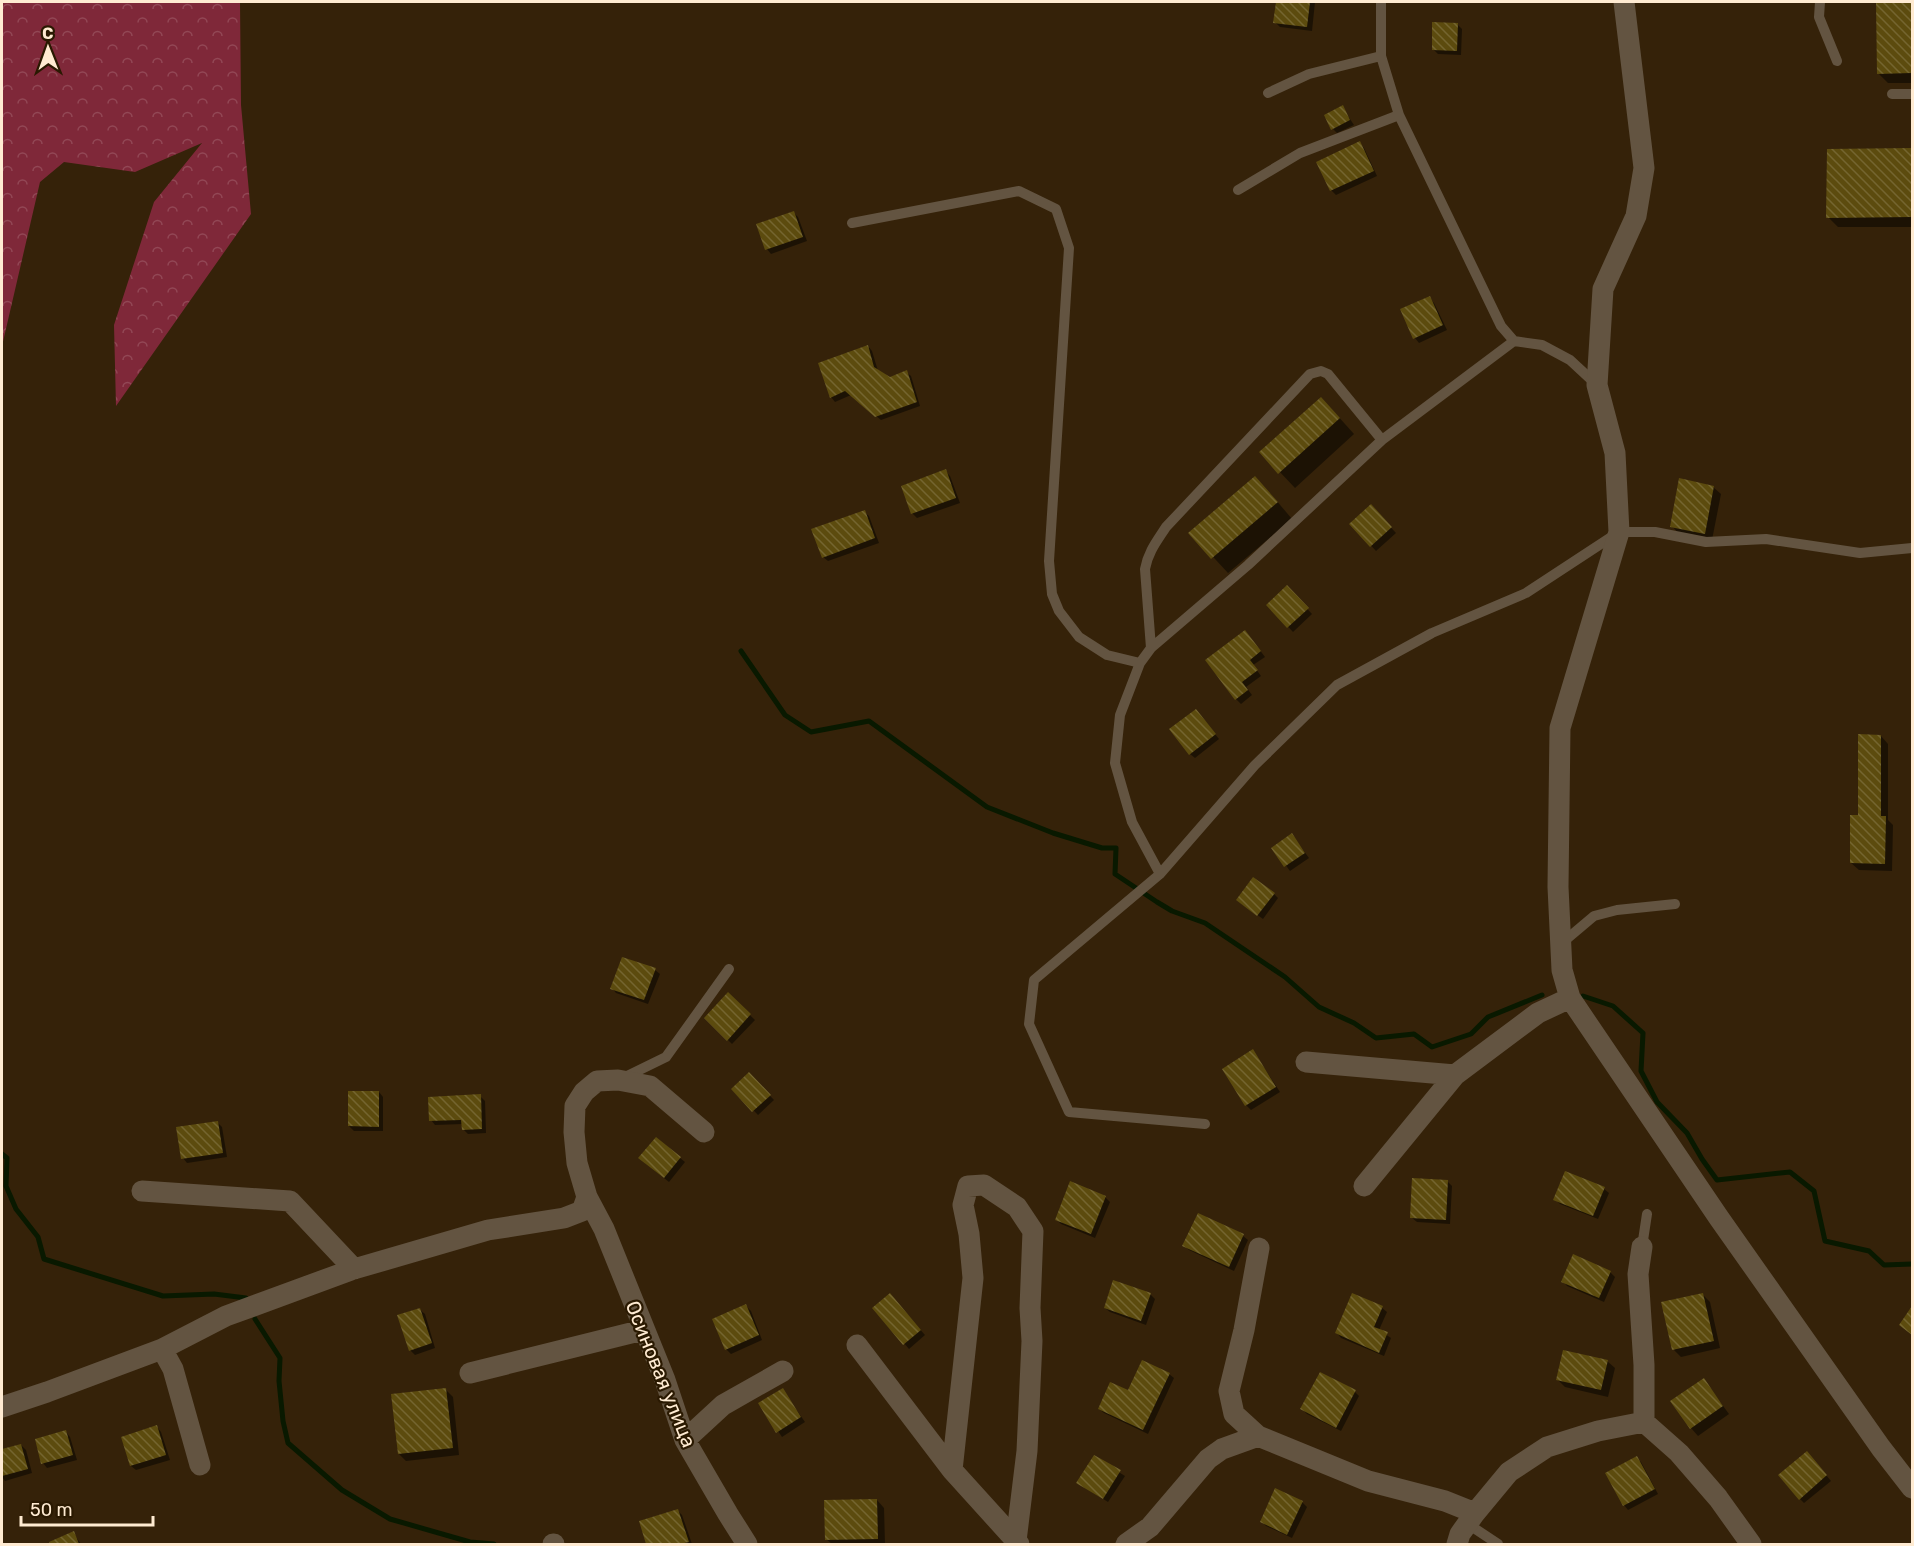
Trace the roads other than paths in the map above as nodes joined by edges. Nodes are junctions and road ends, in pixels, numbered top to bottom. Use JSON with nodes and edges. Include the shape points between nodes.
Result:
{"nodes":[{"id":1,"x":1381,"y":2,"type":"edge"},
{"id":2,"x":1624,"y":2,"type":"edge"},
{"id":3,"x":1820,"y":2,"type":"edge"},
{"id":4,"x":1381,"y":56,"type":"junction"},
{"id":5,"x":1837,"y":61,"type":"dead end"},
{"id":6,"x":1268,"y":93,"type":"dead end"},
{"id":7,"x":1892,"y":94,"type":"dead end"},
{"id":8,"x":1912,"y":94,"type":"edge"},
{"id":9,"x":1399,"y":115,"type":"junction"},
{"id":10,"x":1238,"y":190,"type":"dead end"},
{"id":11,"x":852,"y":224,"type":"dead end"},
{"id":12,"x":1514,"y":340,"type":"junction"},
{"id":13,"x":1597,"y":385,"type":"junction"},
{"id":14,"x":1382,"y":440,"type":"junction"},
{"id":15,"x":1619,"y":532,"type":"junction"},
{"id":16,"x":1912,"y":548,"type":"edge"},
{"id":17,"x":1151,"y":648,"type":"junction"},
{"id":18,"x":1140,"y":663,"type":"junction"},
{"id":19,"x":1160,"y":874,"type":"junction"},
{"id":20,"x":1675,"y":904,"type":"dead end"},
{"id":21,"x":1562,"y":943,"type":"junction"},
{"id":22,"x":729,"y":969,"type":"dead end"},
{"id":23,"x":1570,"y":998,"type":"junction"},
{"id":24,"x":1306,"y":1062,"type":"dead end"},
{"id":25,"x":1455,"y":1075,"type":"junction"},
{"id":26,"x":618,"y":1080,"type":"junction"},
{"id":27,"x":1205,"y":1124,"type":"dead end"},
{"id":28,"x":705,"y":1132,"type":"dead end"},
{"id":29,"x":1364,"y":1186,"type":"dead end"},
{"id":30,"x":142,"y":1191,"type":"dead end"},
{"id":31,"x":587,"y":1197,"type":"junction"},
{"id":32,"x":1647,"y":1214,"type":"dead end"},
{"id":33,"x":1642,"y":1247,"type":"joint"},
{"id":34,"x":1259,"y":1248,"type":"dead end"},
{"id":35,"x":354,"y":1269,"type":"junction"},
{"id":36,"x":643,"y":1330,"type":"junction"},
{"id":37,"x":857,"y":1345,"type":"dead end"},
{"id":38,"x":162,"y":1349,"type":"junction"},
{"id":39,"x":783,"y":1371,"type":"dead end"},
{"id":40,"x":470,"y":1373,"type":"dead end"},
{"id":41,"x":2,"y":1407,"type":"edge"},
{"id":42,"x":1644,"y":1422,"type":"junction"},
{"id":43,"x":1258,"y":1436,"type":"junction"},
{"id":44,"x":685,"y":1440,"type":"junction"},
{"id":45,"x":200,"y":1465,"type":"dead end"},
{"id":46,"x":952,"y":1470,"type":"junction"},
{"id":47,"x":1912,"y":1488,"type":"edge"},
{"id":48,"x":1471,"y":1519,"type":"junction"},
{"id":49,"x":1018,"y":1543,"type":"edge"},
{"id":50,"x":747,"y":1545,"type":"edge"},
{"id":51,"x":1126,"y":1545,"type":"edge"},
{"id":52,"x":1457,"y":1545,"type":"edge"},
{"id":53,"x":1498,"y":1545,"type":"edge"},
{"id":54,"x":1751,"y":1545,"type":"edge"}],
"edges":[{"from":1,"to":4,"type":"lane"},
{"from":2,"to":13,"type":"street","via":[[1644,168],[1636,216],[1603,289]]},
{"from":3,"to":5,"type":"lane","via":[[1820,17]]},
{"from":4,"to":6,"type":"lane","via":[[1309,74]]},
{"from":4,"to":9,"type":"lane"},
{"from":7,"to":8,"type":"lane"},
{"from":9,"to":10,"type":"lane","via":[[1300,153]]},
{"from":9,"to":12,"type":"lane","via":[[1501,326]]},
{"from":11,"to":18,"type":"lane","via":[[1019,191],[1056,209],[1069,248],[1049,561],[1052,594],[1059,611],[1079,637],[1107,655]]},
{"from":12,"to":13,"type":"lane","via":[[1542,345],[1570,360]]},
{"from":12,"to":14,"type":"lane"},
{"from":13,"to":15,"type":"street","via":[[1615,453]]},
{"from":14,"to":17,"type":"lane","via":[[1248,565]]},
{"from":14,"to":17,"type":"lane","via":[[1328,374],[1310,374],[1155,543],[1145,569]]},
{"from":15,"to":16,"type":"lane","via":[[1655,532],[1706,542],[1766,539],[1860,553]]},
{"from":15,"to":19,"type":"lane","via":[[1526,593],[1432,633],[1337,685],[1255,765]]},
{"from":15,"to":21,"type":"street","via":[[1560,728],[1558,887]]},
{"from":17,"to":18,"type":"lane"},
{"from":18,"to":19,"type":"lane","via":[[1120,715],[1115,763],[1132,822]]},
{"from":19,"to":27,"type":"lane","via":[[1034,980],[1029,1024],[1069,1112]]},
{"from":20,"to":21,"type":"lane","via":[[1594,916]]},
{"from":21,"to":23,"type":"street","via":[[1562,970]]},
{"from":22,"to":26,"type":"lane","via":[[666,1057]]},
{"from":23,"to":25,"type":"street","via":[[1538,1013]]},
{"from":23,"to":47,"type":"street","via":[[1719,1218]]},
{"from":24,"to":25,"type":"street"},
{"from":25,"to":29,"type":"street"},
{"from":26,"to":28,"type":"street","via":[[650,1086]]},
{"from":26,"to":31,"type":"street","name":"Осиновая улица","via":[[597,1082],[575,1106],[577,1163]]},
{"from":30,"to":35,"type":"street","via":[[290,1201]]},
{"from":31,"to":35,"type":"street","via":[[582,1211],[564,1218],[488,1230]]},
{"from":31,"to":36,"type":"street","name":"Осиновая улица","via":[[604,1229]]},
{"from":32,"to":33,"type":"lane"},
{"from":33,"to":42,"type":"street","via":[[1638,1274]]},
{"from":34,"to":43,"type":"street","via":[[1229,1391],[1234,1414]]},
{"from":35,"to":38,"type":"street","via":[[226,1316]]},
{"from":36,"to":40,"type":"street"},
{"from":36,"to":44,"type":"street","name":"Осиновая улица"},
{"from":37,"to":46,"type":"street"},
{"from":38,"to":41,"type":"street"},
{"from":38,"to":45,"type":"street","via":[[173,1369]]},
{"from":39,"to":44,"type":"street","via":[[723,1405]]},
{"from":42,"to":48,"type":"street","via":[[1547,1447],[1509,1472]]},
{"from":42,"to":54,"type":"street","via":[[1718,1498]]},
{"from":43,"to":48,"type":"street","via":[[1368,1481],[1445,1501]]},
{"from":43,"to":51,"type":"street","via":[[1222,1449],[1208,1459],[1150,1527]]},
{"from":44,"to":50,"type":"street","name":"Осиновая улица"},
{"from":46,"to":49,"type":"street"},
{"from":46,"to":49,"type":"street","via":[[973,1278],[963,1205],[968,1186],[984,1185],[1017,1207],[1033,1231],[1027,1451]]},
{"from":48,"to":52,"type":"street"},
{"from":48,"to":53,"type":"lane"}]}
